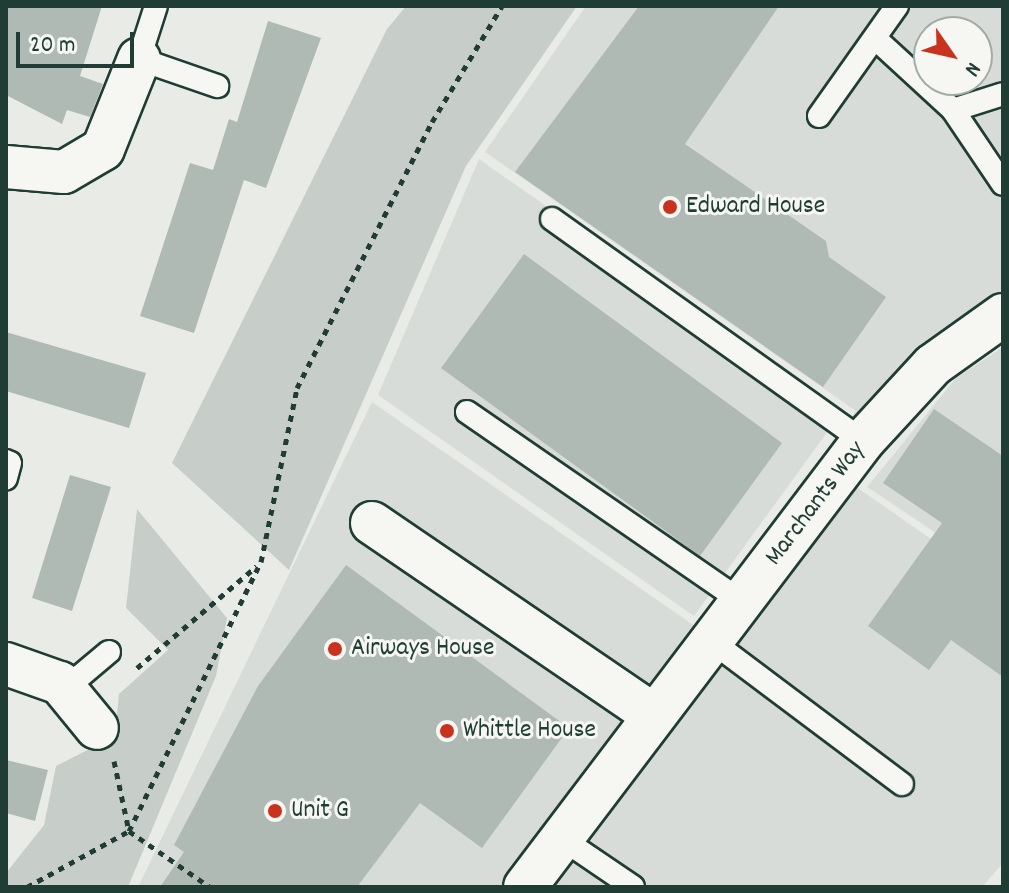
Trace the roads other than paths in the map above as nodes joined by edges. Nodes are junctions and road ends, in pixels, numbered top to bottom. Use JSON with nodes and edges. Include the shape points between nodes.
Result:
{"nodes":[{"id":1,"x":156,"y":6,"type":"edge"},
{"id":2,"x":897,"y":6,"type":"edge"},
{"id":3,"x":877,"y":40,"type":"junction"},
{"id":4,"x":139,"y":59,"type":"junction"},
{"id":5,"x":217,"y":86,"type":"dead end"},
{"id":6,"x":1003,"y":94,"type":"edge"},
{"id":7,"x":953,"y":110,"type":"junction"},
{"id":8,"x":819,"y":116,"type":"dead end"},
{"id":9,"x":6,"y":167,"type":"edge"},
{"id":10,"x":1003,"y":184,"type":"edge"},
{"id":11,"x":552,"y":219,"type":"dead end"},
{"id":12,"x":999,"y":329,"type":"edge"},
{"id":13,"x":467,"y":412,"type":"dead end"},
{"id":14,"x":863,"y":441,"type":"junction"},
{"id":15,"x":6,"y":461,"type":"edge"},
{"id":16,"x":6,"y":478,"type":"edge"},
{"id":17,"x":372,"y":523,"type":"dead end"},
{"id":18,"x":742,"y":602,"type":"junction"},
{"id":19,"x":710,"y":640,"type":"junction"},
{"id":20,"x":109,"y":652,"type":"dead end"},
{"id":21,"x":6,"y":664,"type":"edge"},
{"id":22,"x":60,"y":683,"type":"junction"},
{"id":23,"x":653,"y":715,"type":"junction"},
{"id":24,"x":94,"y":724,"type":"road end"},
{"id":25,"x":902,"y":784,"type":"dead end"},
{"id":26,"x":561,"y":838,"type":"junction"},
{"id":27,"x":525,"y":887,"type":"edge"},
{"id":28,"x":633,"y":887,"type":"edge"}],
"edges":[{"from":1,"to":4,"type":"lane"},
{"from":2,"to":3,"type":"lane"},
{"from":3,"to":7,"type":"lane"},
{"from":3,"to":8,"type":"lane"},
{"from":4,"to":5,"type":"lane"},
{"from":4,"to":9,"type":"street","via":[[103,149],[64,172]]},
{"from":6,"to":7,"type":"lane"},
{"from":7,"to":10,"type":"lane"},
{"from":11,"to":14,"type":"lane"},
{"from":12,"to":14,"type":"street","name":"Marchants Way","via":[[933,365]]},
{"from":13,"to":18,"type":"lane"},
{"from":14,"to":18,"type":"street","name":"Marchants Way"},
{"from":15,"to":16,"type":"lane"},
{"from":17,"to":23,"type":"street"},
{"from":18,"to":19,"type":"street","name":"Marchants Way"},
{"from":19,"to":23,"type":"street","name":"Marchants Way"},
{"from":19,"to":25,"type":"lane"},
{"from":20,"to":22,"type":"lane","via":[[79,677]]},
{"from":21,"to":22,"type":"street"},
{"from":22,"to":24,"type":"street"},
{"from":23,"to":26,"type":"street","name":"Marchants Way"},
{"from":26,"to":27,"type":"street","name":"Marchants Way"},
{"from":26,"to":28,"type":"lane"}]}
